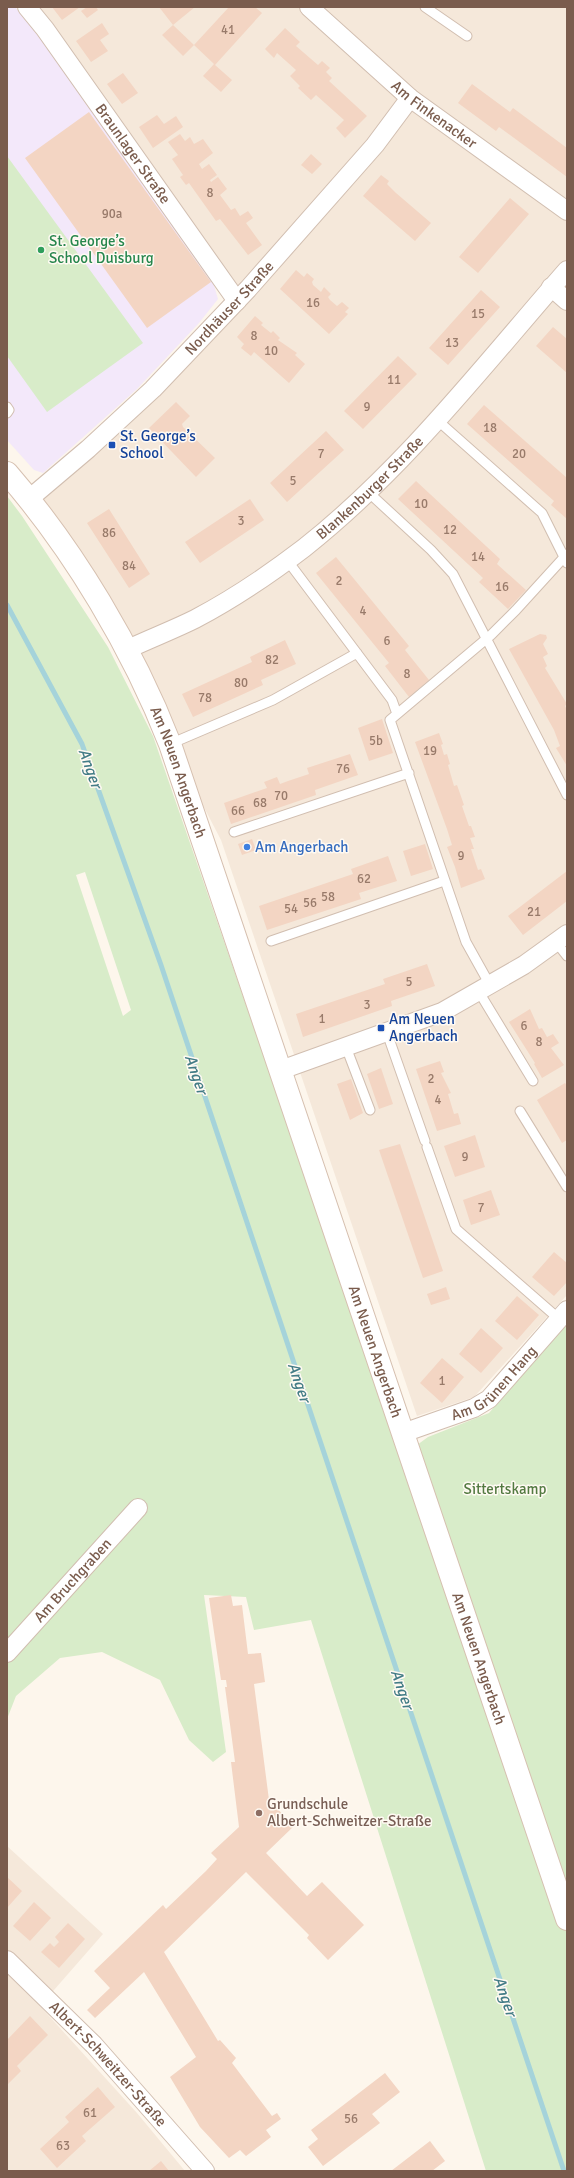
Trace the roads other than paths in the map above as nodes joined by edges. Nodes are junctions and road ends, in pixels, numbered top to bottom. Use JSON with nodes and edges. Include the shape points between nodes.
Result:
{"nodes":[{"id":1,"x":27,"y":7,"type":"edge"},
{"id":2,"x":309,"y":7,"type":"edge"},
{"id":3,"x":425,"y":7,"type":"edge"},
{"id":4,"x":467,"y":36,"type":"dead end"},
{"id":5,"x":410,"y":98,"type":"junction"},
{"id":6,"x":567,"y":211,"type":"edge"},
{"id":7,"x":567,"y":270,"type":"edge"},
{"id":8,"x":551,"y":288,"type":"junction"},
{"id":9,"x":237,"y":301,"type":"junction"},
{"id":10,"x":567,"y":301,"type":"edge"},
{"id":11,"x":7,"y":407,"type":"edge"},
{"id":12,"x":7,"y":413,"type":"edge"},
{"id":13,"x":436,"y":419,"type":"junction"},
{"id":14,"x":7,"y":473,"type":"edge"},
{"id":15,"x":367,"y":491,"type":"junction"},
{"id":16,"x":29,"y":499,"type":"junction"},
{"id":17,"x":566,"y":558,"type":"edge"},
{"id":18,"x":287,"y":560,"type":"junction"},
{"id":19,"x":486,"y":639,"type":"junction"},
{"id":20,"x":126,"y":650,"type":"junction"},
{"id":21,"x":357,"y":654,"type":"junction"},
{"id":22,"x":397,"y":714,"type":"junction"},
{"id":23,"x":170,"y":744,"type":"junction"},
{"id":24,"x":409,"y":773,"type":"junction"},
{"id":25,"x":567,"y":795,"type":"edge"},
{"id":26,"x":234,"y":832,"type":"dead end"},
{"id":27,"x":444,"y":881,"type":"junction"},
{"id":28,"x":562,"y":938,"type":"edge"},
{"id":29,"x":271,"y":941,"type":"dead end"},
{"id":30,"x":567,"y":956,"type":"edge"},
{"id":31,"x":485,"y":989,"type":"junction"},
{"id":32,"x":387,"y":1033,"type":"junction"},
{"id":33,"x":346,"y":1047,"type":"junction"},
{"id":34,"x":281,"y":1070,"type":"junction"},
{"id":35,"x":533,"y":1081,"type":"dead end"},
{"id":36,"x":370,"y":1110,"type":"dead end"},
{"id":37,"x":520,"y":1110,"type":"dead end"},
{"id":38,"x":567,"y":1187,"type":"edge"},
{"id":39,"x":563,"y":1315,"type":"edge"},
{"id":40,"x":403,"y":1433,"type":"junction"},
{"id":41,"x":138,"y":1508,"type":"dead end"},
{"id":42,"x":7,"y":1653,"type":"edge"},
{"id":43,"x":567,"y":1919,"type":"edge"},
{"id":44,"x":7,"y":1960,"type":"edge"},
{"id":45,"x":205,"y":2171,"type":"edge"}],
"edges":[{"from":1,"to":9,"type":"street","name":"Braunlager Straße","via":[[50,35]]},
{"from":2,"to":5,"type":"street","name":"Am Finkenacker"},
{"from":3,"to":4,"type":"lane"},
{"from":5,"to":6,"type":"street","name":"Am Finkenacker"},
{"from":5,"to":9,"type":"street","name":"Nordhäuser Straße","via":[[375,145]]},
{"from":7,"to":8,"type":"street","name":"Blankenburger Straße"},
{"from":8,"to":10,"type":"street"},
{"from":8,"to":13,"type":"street","name":"Blankenburger Straße"},
{"from":9,"to":16,"type":"street","name":"Nordhäuser Straße","via":[[154,389]]},
{"from":11,"to":12,"type":"lane","via":[[10,410]]},
{"from":13,"to":15,"type":"street","name":"Blankenburger Straße"},
{"from":13,"to":17,"type":"lane","via":[[542,513]]},
{"from":14,"to":16,"type":"street","name":"Am Neuen Angerbach"},
{"from":15,"to":18,"type":"street","name":"Blankenburger Straße","via":[[337,520]]},
{"from":15,"to":19,"type":"lane","via":[[453,574]]},
{"from":16,"to":20,"type":"street","name":"Am Neuen Angerbach","via":[[84,580]]},
{"from":17,"to":19,"type":"lane"},
{"from":18,"to":20,"type":"street","name":"Blankenburger Straße","via":[[195,618]]},
{"from":18,"to":21,"type":"lane"},
{"from":19,"to":22,"type":"lane"},
{"from":19,"to":25,"type":"lane"},
{"from":20,"to":23,"type":"street","name":"Am Neuen Angerbach"},
{"from":21,"to":22,"type":"lane","via":[[392,700]]},
{"from":21,"to":23,"type":"lane","via":[[274,700]]},
{"from":22,"to":24,"type":"lane","via":[[390,720]]},
{"from":23,"to":34,"type":"street","name":"Am Neuen Angerbach"},
{"from":24,"to":26,"type":"lane"},
{"from":24,"to":27,"type":"lane"},
{"from":27,"to":29,"type":"lane"},
{"from":27,"to":31,"type":"lane"},
{"from":28,"to":30,"type":"lane"},
{"from":28,"to":31,"type":"street","via":[[524,966]]},
{"from":31,"to":32,"type":"street","via":[[442,1012]]},
{"from":31,"to":35,"type":"lane"},
{"from":32,"to":33,"type":"street"},
{"from":32,"to":39,"type":"lane","via":[[456,1229]]},
{"from":33,"to":34,"type":"street"},
{"from":33,"to":36,"type":"lane"},
{"from":34,"to":40,"type":"street","name":"Am Neuen Angerbach"},
{"from":37,"to":38,"type":"lane"},
{"from":39,"to":40,"type":"street","name":"Am Grünen Hang","via":[[489,1399],[474,1408]]},
{"from":40,"to":43,"type":"street","name":"Am Neuen Angerbach"},
{"from":41,"to":42,"type":"street","name":"Am Bruchgraben"},
{"from":44,"to":45,"type":"street","name":"Albert-Schweitzer-Straße","via":[[94,2045]]}]}
